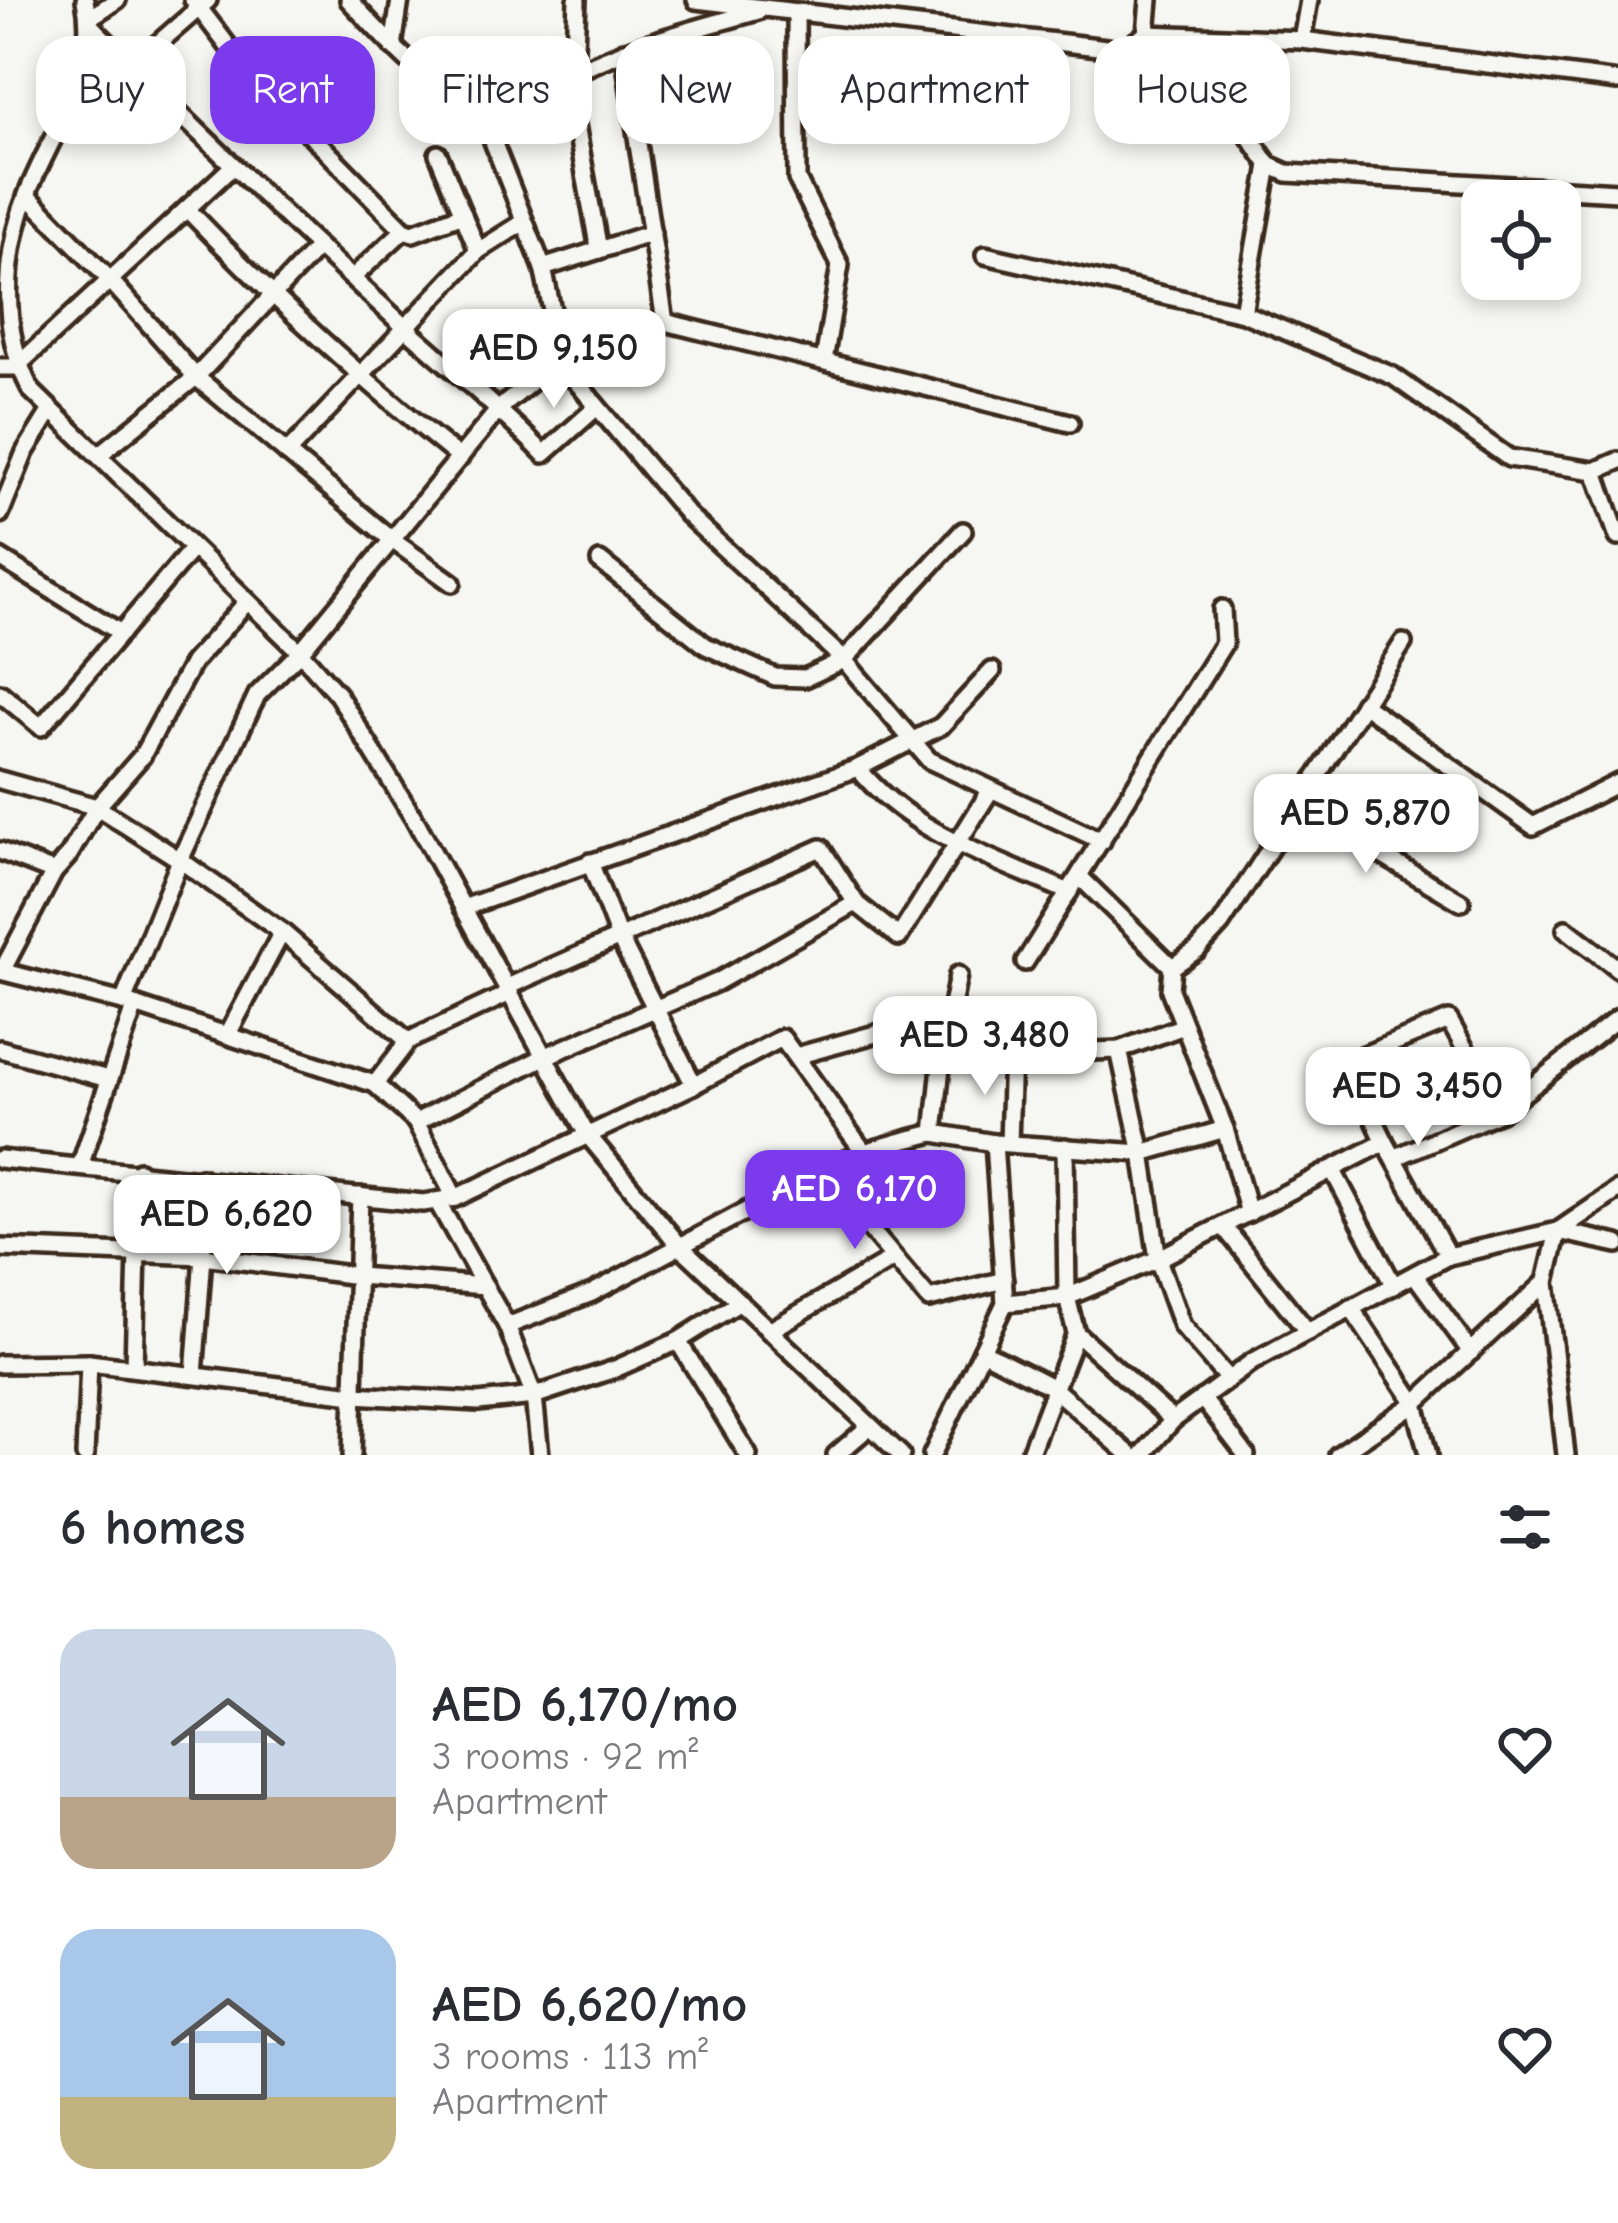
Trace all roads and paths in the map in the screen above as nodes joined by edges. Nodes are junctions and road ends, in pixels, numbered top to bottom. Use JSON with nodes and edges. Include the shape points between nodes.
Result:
{"nodes":[{"id":1,"x":85,"y":0,"type":"edge"},
{"id":2,"x":117,"y":0,"type":"edge"},
{"id":3,"x":349,"y":0,"type":"edge"},
{"id":4,"x":400,"y":0,"type":"edge"},
{"id":5,"x":577,"y":0,"type":"edge"},
{"id":6,"x":696,"y":0,"type":"edge"},
{"id":7,"x":1149,"y":0,"type":"edge"},
{"id":8,"x":1309,"y":0,"type":"edge"},
{"id":9,"x":200,"y":3,"type":"edge"},
{"id":10,"x":762,"y":10,"type":"junction"},
{"id":11,"x":796,"y":12,"type":"junction"},
{"id":12,"x":90,"y":22,"type":"junction"},
{"id":13,"x":1146,"y":34,"type":"junction"},
{"id":14,"x":103,"y":36,"type":"edge"},
{"id":15,"x":164,"y":36,"type":"edge"},
{"id":16,"x":574,"y":36,"type":"edge"},
{"id":17,"x":674,"y":36,"type":"edge"},
{"id":18,"x":1302,"y":40,"type":"junction"},
{"id":19,"x":393,"y":47,"type":"junction"},
{"id":20,"x":399,"y":52,"type":"edge"},
{"id":21,"x":1618,"y":81,"type":"edge"},
{"id":22,"x":186,"y":121,"type":"edge"},
{"id":23,"x":494,"y":144,"type":"edge"},
{"id":24,"x":582,"y":144,"type":"edge"},
{"id":25,"x":638,"y":144,"type":"edge"},
{"id":26,"x":438,"y":154,"type":"dead end"},
{"id":27,"x":1269,"y":165,"type":"junction"},
{"id":28,"x":232,"y":167,"type":"junction"},
{"id":29,"x":1618,"y":192,"type":"edge"},
{"id":30,"x":27,"y":195,"type":"junction"},
{"id":31,"x":187,"y":208,"type":"junction"},
{"id":32,"x":463,"y":214,"type":"junction"},
{"id":33,"x":524,"y":222,"type":"junction"},
{"id":34,"x":404,"y":230,"type":"junction"},
{"id":35,"x":652,"y":233,"type":"junction"},
{"id":36,"x":317,"y":247,"type":"junction"},
{"id":37,"x":599,"y":250,"type":"junction"},
{"id":38,"x":478,"y":251,"type":"junction"},
{"id":39,"x":985,"y":254,"type":"dead end"},
{"id":40,"x":543,"y":268,"type":"junction"},
{"id":41,"x":352,"y":278,"type":"junction"},
{"id":42,"x":110,"y":280,"type":"junction"},
{"id":43,"x":272,"y":298,"type":"junction"},
{"id":44,"x":1243,"y":313,"type":"junction"},
{"id":45,"x":665,"y":322,"type":"junction"},
{"id":46,"x":406,"y":328,"type":"junction"},
{"id":47,"x":562,"y":357,"type":"junction"},
{"id":48,"x":824,"y":361,"type":"junction"},
{"id":49,"x":8,"y":367,"type":"edge"},
{"id":50,"x":359,"y":376,"type":"junction"},
{"id":51,"x":196,"y":377,"type":"junction"},
{"id":52,"x":597,"y":406,"type":"junction"},
{"id":53,"x":500,"y":408,"type":"junction"},
{"id":54,"x":51,"y":410,"type":"junction"},
{"id":55,"x":1070,"y":423,"type":"dead end"},
{"id":56,"x":287,"y":453,"type":"junction"},
{"id":57,"x":98,"y":455,"type":"junction"},
{"id":58,"x":460,"y":458,"type":"junction"},
{"id":59,"x":1618,"y":461,"type":"edge"},
{"id":60,"x":1595,"y":471,"type":"junction"},
{"id":61,"x":0,"y":514,"type":"edge"},
{"id":62,"x":963,"y":531,"type":"dead end"},
{"id":63,"x":1618,"y":537,"type":"edge"},
{"id":64,"x":392,"y":540,"type":"junction"},
{"id":65,"x":192,"y":550,"type":"junction"},
{"id":66,"x":1,"y":561,"type":"edge"},
{"id":67,"x":600,"y":561,"type":"dead end"},
{"id":68,"x":452,"y":583,"type":"dead end"},
{"id":69,"x":248,"y":602,"type":"junction"},
{"id":70,"x":1222,"y":610,"type":"dead end"},
{"id":71,"x":121,"y":633,"type":"junction"},
{"id":72,"x":1403,"y":643,"type":"dead end"},
{"id":73,"x":300,"y":652,"type":"junction"},
{"id":74,"x":844,"y":660,"type":"junction"},
{"id":75,"x":992,"y":671,"type":"dead end"},
{"id":76,"x":0,"y":693,"type":"edge"},
{"id":77,"x":1363,"y":704,"type":"junction"},
{"id":78,"x":915,"y":740,"type":"junction"},
{"id":79,"x":858,"y":768,"type":"junction"},
{"id":80,"x":0,"y":780,"type":"edge"},
{"id":81,"x":1618,"y":783,"type":"edge"},
{"id":82,"x":990,"y":791,"type":"junction"},
{"id":83,"x":1297,"y":806,"type":"junction"},
{"id":84,"x":97,"y":807,"type":"junction"},
{"id":85,"x":1102,"y":842,"type":"junction"},
{"id":86,"x":959,"y":844,"type":"junction"},
{"id":87,"x":0,"y":850,"type":"edge"},
{"id":88,"x":180,"y":860,"type":"junction"},
{"id":89,"x":590,"y":862,"type":"junction"},
{"id":90,"x":54,"y":872,"type":"junction"},
{"id":91,"x":1080,"y":878,"type":"junction"},
{"id":92,"x":1069,"y":892,"type":"junction"},
{"id":93,"x":856,"y":902,"type":"junction"},
{"id":94,"x":1461,"y":902,"type":"dead end"},
{"id":95,"x":464,"y":908,"type":"junction"},
{"id":96,"x":1566,"y":929,"type":"dead end"},
{"id":97,"x":282,"y":932,"type":"junction"},
{"id":98,"x":618,"y":935,"type":"junction"},
{"id":99,"x":1025,"y":962,"type":"dead end"},
{"id":100,"x":1172,"y":967,"type":"junction"},
{"id":101,"x":1618,"y":969,"type":"edge"},
{"id":102,"x":1,"y":971,"type":"edge"},
{"id":103,"x":958,"y":975,"type":"dead end"},
{"id":104,"x":508,"y":990,"type":"junction"},
{"id":105,"x":129,"y":1004,"type":"junction"},
{"id":106,"x":655,"y":1009,"type":"junction"},
{"id":107,"x":950,"y":1013,"type":"junction"},
{"id":108,"x":1618,"y":1018,"type":"edge"},
{"id":109,"x":1184,"y":1026,"type":"junction"},
{"id":110,"x":228,"y":1034,"type":"junction"},
{"id":111,"x":408,"y":1041,"type":"junction"},
{"id":112,"x":0,"y":1049,"type":"edge"},
{"id":113,"x":1119,"y":1050,"type":"junction"},
{"id":114,"x":1012,"y":1054,"type":"junction"},
{"id":115,"x":796,"y":1056,"type":"junction"},
{"id":116,"x":544,"y":1057,"type":"junction"},
{"id":117,"x":942,"y":1057,"type":"junction"},
{"id":118,"x":108,"y":1079,"type":"junction"},
{"id":119,"x":375,"y":1084,"type":"junction"},
{"id":120,"x":694,"y":1085,"type":"junction"},
{"id":121,"x":1500,"y":1112,"type":"junction"},
{"id":122,"x":416,"y":1122,"type":"junction"},
{"id":123,"x":1225,"y":1130,"type":"junction"},
{"id":124,"x":586,"y":1133,"type":"junction"},
{"id":125,"x":934,"y":1133,"type":"junction"},
{"id":126,"x":1384,"y":1142,"type":"junction"},
{"id":127,"x":1002,"y":1143,"type":"junction"},
{"id":128,"x":1065,"y":1147,"type":"junction"},
{"id":129,"x":864,"y":1152,"type":"junction"},
{"id":130,"x":1142,"y":1153,"type":"junction"},
{"id":131,"x":1394,"y":1158,"type":"junction"},
{"id":132,"x":0,"y":1159,"type":"edge"},
{"id":133,"x":80,"y":1166,"type":"junction"},
{"id":134,"x":1332,"y":1169,"type":"junction"},
{"id":135,"x":140,"y":1171,"type":"junction"},
{"id":136,"x":821,"y":1172,"type":"junction"},
{"id":137,"x":201,"y":1178,"type":"junction"},
{"id":138,"x":1618,"y":1190,"type":"edge"},
{"id":139,"x":360,"y":1196,"type":"junction"},
{"id":140,"x":446,"y":1200,"type":"junction"},
{"id":141,"x":1249,"y":1214,"type":"junction"},
{"id":142,"x":1224,"y":1227,"type":"junction"},
{"id":143,"x":1558,"y":1231,"type":"junction"},
{"id":144,"x":1618,"y":1244,"type":"edge"},
{"id":145,"x":679,"y":1245,"type":"junction"},
{"id":146,"x":0,"y":1248,"type":"edge"},
{"id":147,"x":135,"y":1251,"type":"junction"},
{"id":148,"x":203,"y":1256,"type":"junction"},
{"id":149,"x":1448,"y":1256,"type":"junction"},
{"id":150,"x":894,"y":1258,"type":"junction"},
{"id":151,"x":1158,"y":1259,"type":"junction"},
{"id":152,"x":1415,"y":1275,"type":"junction"},
{"id":153,"x":358,"y":1276,"type":"junction"},
{"id":154,"x":1004,"y":1280,"type":"junction"},
{"id":155,"x":1546,"y":1282,"type":"junction"},
{"id":156,"x":484,"y":1286,"type":"junction"},
{"id":157,"x":1394,"y":1286,"type":"junction"},
{"id":158,"x":1067,"y":1297,"type":"junction"},
{"id":159,"x":740,"y":1302,"type":"junction"},
{"id":160,"x":1005,"y":1303,"type":"junction"},
{"id":161,"x":1351,"y":1308,"type":"junction"},
{"id":162,"x":507,"y":1326,"type":"junction"},
{"id":163,"x":769,"y":1331,"type":"junction"},
{"id":164,"x":1308,"y":1332,"type":"junction"},
{"id":165,"x":1076,"y":1334,"type":"junction"},
{"id":166,"x":678,"y":1340,"type":"junction"},
{"id":167,"x":982,"y":1351,"type":"junction"},
{"id":168,"x":1471,"y":1352,"type":"junction"},
{"id":169,"x":89,"y":1363,"type":"junction"},
{"id":170,"x":0,"y":1364,"type":"edge"},
{"id":171,"x":134,"y":1368,"type":"junction"},
{"id":172,"x":194,"y":1375,"type":"junction"},
{"id":173,"x":1228,"y":1379,"type":"junction"},
{"id":174,"x":1052,"y":1387,"type":"junction"},
{"id":175,"x":354,"y":1394,"type":"junction"},
{"id":176,"x":534,"y":1396,"type":"junction"},
{"id":177,"x":1202,"y":1399,"type":"junction"},
{"id":178,"x":1415,"y":1403,"type":"junction"},
{"id":179,"x":1173,"y":1420,"type":"junction"},
{"id":180,"x":870,"y":1426,"type":"junction"},
{"id":181,"x":85,"y":1455,"type":"edge"},
{"id":182,"x":352,"y":1455,"type":"edge"},
{"id":183,"x":539,"y":1455,"type":"edge"},
{"id":184,"x":748,"y":1455,"type":"edge"},
{"id":185,"x":836,"y":1455,"type":"edge"},
{"id":186,"x":901,"y":1455,"type":"edge"},
{"id":187,"x":932,"y":1455,"type":"edge"},
{"id":188,"x":1029,"y":1455,"type":"edge"},
{"id":189,"x":1130,"y":1455,"type":"edge"},
{"id":190,"x":1142,"y":1455,"type":"edge"},
{"id":191,"x":1246,"y":1455,"type":"edge"},
{"id":192,"x":1338,"y":1455,"type":"edge"},
{"id":193,"x":1428,"y":1455,"type":"edge"},
{"id":194,"x":1566,"y":1455,"type":"edge"}],
"edges":[{"from":1,"to":12,"type":"street"},
{"from":2,"to":12,"type":"street"},
{"from":3,"to":19,"type":"street"},
{"from":4,"to":19,"type":"street"},
{"from":5,"to":16,"type":"street"},
{"from":6,"to":10,"type":"street"},
{"from":7,"to":13,"type":"street"},
{"from":8,"to":18,"type":"street"},
{"from":9,"to":15,"type":"street"},
{"from":9,"to":34,"type":"street","via":[[279,113]]},
{"from":10,"to":11,"type":"street"},
{"from":10,"to":17,"type":"street"},
{"from":11,"to":13,"type":"street","via":[[1124,50]]},
{"from":11,"to":48,"type":"street","via":[[797,179],[840,265]]},
{"from":12,"to":14,"type":"street"},
{"from":12,"to":30,"type":"street","via":[[85,64]]},
{"from":13,"to":18,"type":"street"},
{"from":13,"to":27,"type":"street","via":[[1206,75]]},
{"from":18,"to":21,"type":"street"},
{"from":19,"to":20,"type":"street"},
{"from":22,"to":28,"type":"street"},
{"from":23,"to":33,"type":"street"},
{"from":24,"to":37,"type":"street"},
{"from":25,"to":35,"type":"street"},
{"from":26,"to":32,"type":"street"},
{"from":27,"to":29,"type":"street","via":[[1287,173]]},
{"from":27,"to":44,"type":"street"},
{"from":28,"to":31,"type":"street"},
{"from":28,"to":36,"type":"street"},
{"from":30,"to":42,"type":"street"},
{"from":30,"to":49,"type":"street","via":[[5,297]]},
{"from":31,"to":42,"type":"street"},
{"from":31,"to":43,"type":"street"},
{"from":32,"to":34,"type":"street"},
{"from":32,"to":38,"type":"street"},
{"from":33,"to":38,"type":"street"},
{"from":33,"to":40,"type":"street"},
{"from":34,"to":41,"type":"street"},
{"from":35,"to":37,"type":"street"},
{"from":35,"to":45,"type":"street"},
{"from":36,"to":41,"type":"street"},
{"from":36,"to":43,"type":"street"},
{"from":37,"to":40,"type":"street"},
{"from":38,"to":46,"type":"street"},
{"from":39,"to":44,"type":"street"},
{"from":40,"to":47,"type":"street"},
{"from":41,"to":46,"type":"street"},
{"from":42,"to":49,"type":"street"},
{"from":42,"to":51,"type":"street"},
{"from":43,"to":50,"type":"street"},
{"from":43,"to":51,"type":"street"},
{"from":44,"to":60,"type":"street","via":[[1393,376],[1509,458]]},
{"from":45,"to":47,"type":"street"},
{"from":45,"to":48,"type":"street"},
{"from":46,"to":50,"type":"street"},
{"from":46,"to":53,"type":"street"},
{"from":47,"to":52,"type":"street"},
{"from":47,"to":53,"type":"street"},
{"from":48,"to":55,"type":"street"},
{"from":49,"to":54,"type":"street"},
{"from":50,"to":56,"type":"street"},
{"from":50,"to":58,"type":"street"},
{"from":51,"to":56,"type":"street"},
{"from":51,"to":57,"type":"street"},
{"from":52,"to":53,"type":"street","via":[[544,454]]},
{"from":52,"to":74,"type":"street","via":[[688,515]]},
{"from":53,"to":58,"type":"street"},
{"from":54,"to":57,"type":"street"},
{"from":54,"to":61,"type":"street"},
{"from":56,"to":64,"type":"street"},
{"from":57,"to":65,"type":"street"},
{"from":58,"to":64,"type":"street"},
{"from":59,"to":60,"type":"street"},
{"from":60,"to":63,"type":"street"},
{"from":62,"to":74,"type":"street"},
{"from":64,"to":68,"type":"street"},
{"from":64,"to":73,"type":"street"},
{"from":65,"to":69,"type":"street"},
{"from":65,"to":71,"type":"street"},
{"from":66,"to":71,"type":"street"},
{"from":67,"to":74,"type":"street","via":[[706,646],[775,677],[805,678]]},
{"from":69,"to":73,"type":"street"},
{"from":69,"to":84,"type":"street","via":[[193,662],[142,756]]},
{"from":70,"to":85,"type":"street","via":[[1224,643]]},
{"from":71,"to":76,"type":"street","via":[[40,728]]},
{"from":72,"to":77,"type":"street"},
{"from":73,"to":88,"type":"street","via":[[257,694]]},
{"from":73,"to":95,"type":"street","via":[[338,695]]},
{"from":74,"to":78,"type":"street"},
{"from":75,"to":78,"type":"street","via":[[941,726]]},
{"from":77,"to":81,"type":"street","via":[[1533,826]]},
{"from":77,"to":83,"type":"street"},
{"from":78,"to":79,"type":"street"},
{"from":78,"to":82,"type":"street","via":[[929,760]]},
{"from":79,"to":86,"type":"street","via":[[877,792]]},
{"from":79,"to":89,"type":"street"},
{"from":80,"to":84,"type":"street"},
{"from":82,"to":85,"type":"street"},
{"from":82,"to":86,"type":"street"},
{"from":83,"to":94,"type":"street"},
{"from":83,"to":100,"type":"street","via":[[1220,924]]},
{"from":84,"to":88,"type":"street"},
{"from":84,"to":90,"type":"street"},
{"from":85,"to":91,"type":"street"},
{"from":86,"to":92,"type":"street"},
{"from":86,"to":93,"type":"street","via":[[899,937]]},
{"from":87,"to":90,"type":"street"},
{"from":88,"to":97,"type":"street"},
{"from":88,"to":105,"type":"street"},
{"from":89,"to":95,"type":"street"},
{"from":89,"to":98,"type":"street"},
{"from":90,"to":102,"type":"street"},
{"from":91,"to":92,"type":"street"},
{"from":91,"to":100,"type":"street"},
{"from":92,"to":99,"type":"street"},
{"from":93,"to":98,"type":"street","via":[[821,848]]},
{"from":93,"to":106,"type":"street"},
{"from":95,"to":104,"type":"street"},
{"from":96,"to":101,"type":"street"},
{"from":97,"to":110,"type":"street"},
{"from":97,"to":111,"type":"street"},
{"from":98,"to":104,"type":"street"},
{"from":98,"to":106,"type":"street"},
{"from":100,"to":109,"type":"street","via":[[1170,990]]},
{"from":102,"to":105,"type":"street"},
{"from":103,"to":107,"type":"street"},
{"from":104,"to":111,"type":"street"},
{"from":104,"to":116,"type":"street"},
{"from":105,"to":110,"type":"street"},
{"from":105,"to":118,"type":"street"},
{"from":106,"to":116,"type":"street"},
{"from":106,"to":120,"type":"street"},
{"from":107,"to":115,"type":"street"},
{"from":107,"to":117,"type":"street"},
{"from":108,"to":121,"type":"street"},
{"from":109,"to":113,"type":"street"},
{"from":109,"to":123,"type":"street"},
{"from":110,"to":119,"type":"street"},
{"from":111,"to":119,"type":"street"},
{"from":112,"to":118,"type":"street"},
{"from":113,"to":114,"type":"street"},
{"from":113,"to":130,"type":"street"},
{"from":114,"to":117,"type":"street"},
{"from":114,"to":127,"type":"street"},
{"from":115,"to":120,"type":"street","via":[[782,1038]]},
{"from":115,"to":129,"type":"street"},
{"from":116,"to":122,"type":"street"},
{"from":116,"to":124,"type":"street"},
{"from":117,"to":125,"type":"street"},
{"from":118,"to":133,"type":"street"},
{"from":119,"to":122,"type":"street"},
{"from":120,"to":124,"type":"street"},
{"from":121,"to":126,"type":"street","via":[[1449,1020],[1347,1062]]},
{"from":121,"to":131,"type":"street"},
{"from":122,"to":140,"type":"street"},
{"from":123,"to":130,"type":"street"},
{"from":123,"to":141,"type":"street"},
{"from":124,"to":140,"type":"street"},
{"from":124,"to":145,"type":"street"},
{"from":125,"to":127,"type":"street"},
{"from":125,"to":129,"type":"street"},
{"from":126,"to":131,"type":"street"},
{"from":126,"to":134,"type":"street"},
{"from":127,"to":128,"type":"street"},
{"from":127,"to":154,"type":"street"},
{"from":128,"to":130,"type":"street"},
{"from":128,"to":158,"type":"street"},
{"from":129,"to":136,"type":"street"},
{"from":130,"to":151,"type":"street"},
{"from":131,"to":149,"type":"street"},
{"from":132,"to":133,"type":"street"},
{"from":133,"to":135,"type":"street"},
{"from":134,"to":141,"type":"street"},
{"from":134,"to":157,"type":"street"},
{"from":135,"to":137,"type":"street"},
{"from":135,"to":147,"type":"street"},
{"from":136,"to":145,"type":"street"},
{"from":136,"to":150,"type":"street"},
{"from":137,"to":139,"type":"street"},
{"from":137,"to":148,"type":"street"},
{"from":138,"to":143,"type":"street"},
{"from":139,"to":140,"type":"street"},
{"from":139,"to":153,"type":"street"},
{"from":140,"to":156,"type":"street"},
{"from":141,"to":142,"type":"street"},
{"from":142,"to":151,"type":"street"},
{"from":142,"to":164,"type":"street"},
{"from":143,"to":144,"type":"street"},
{"from":143,"to":149,"type":"street"},
{"from":143,"to":155,"type":"street"},
{"from":145,"to":159,"type":"street"},
{"from":145,"to":162,"type":"street","via":[[592,1293]]},
{"from":146,"to":147,"type":"street"},
{"from":147,"to":148,"type":"street"},
{"from":147,"to":171,"type":"street"},
{"from":148,"to":153,"type":"street"},
{"from":148,"to":172,"type":"street"},
{"from":149,"to":152,"type":"street"},
{"from":150,"to":154,"type":"street","via":[[929,1299]]},
{"from":150,"to":163,"type":"street"},
{"from":151,"to":158,"type":"street"},
{"from":151,"to":173,"type":"street","via":[[1182,1326]]},
{"from":152,"to":157,"type":"street"},
{"from":152,"to":168,"type":"street"},
{"from":153,"to":156,"type":"street"},
{"from":153,"to":175,"type":"street"},
{"from":154,"to":160,"type":"street"},
{"from":155,"to":168,"type":"street"},
{"from":155,"to":194,"type":"street"},
{"from":156,"to":162,"type":"street"},
{"from":157,"to":161,"type":"street"},
{"from":158,"to":160,"type":"street"},
{"from":158,"to":165,"type":"street"},
{"from":159,"to":163,"type":"street"},
{"from":159,"to":166,"type":"street"},
{"from":160,"to":167,"type":"street"},
{"from":161,"to":164,"type":"street"},
{"from":161,"to":178,"type":"street"},
{"from":162,"to":176,"type":"street"},
{"from":163,"to":180,"type":"street"},
{"from":164,"to":173,"type":"street"},
{"from":165,"to":174,"type":"street"},
{"from":165,"to":179,"type":"street"},
{"from":166,"to":176,"type":"street"},
{"from":166,"to":184,"type":"street"},
{"from":167,"to":174,"type":"street"},
{"from":167,"to":187,"type":"street"},
{"from":168,"to":178,"type":"street"},
{"from":169,"to":170,"type":"street"},
{"from":169,"to":171,"type":"street"},
{"from":169,"to":181,"type":"street"},
{"from":171,"to":172,"type":"street"},
{"from":172,"to":175,"type":"street"},
{"from":173,"to":177,"type":"street"},
{"from":174,"to":188,"type":"street"},
{"from":174,"to":189,"type":"street"},
{"from":175,"to":176,"type":"street","via":[[478,1402]]},
{"from":175,"to":182,"type":"street"},
{"from":176,"to":183,"type":"street"},
{"from":177,"to":179,"type":"street"},
{"from":177,"to":191,"type":"street"},
{"from":178,"to":192,"type":"street"},
{"from":178,"to":193,"type":"street"},
{"from":179,"to":190,"type":"street"},
{"from":180,"to":185,"type":"street"},
{"from":180,"to":186,"type":"street"}]}
